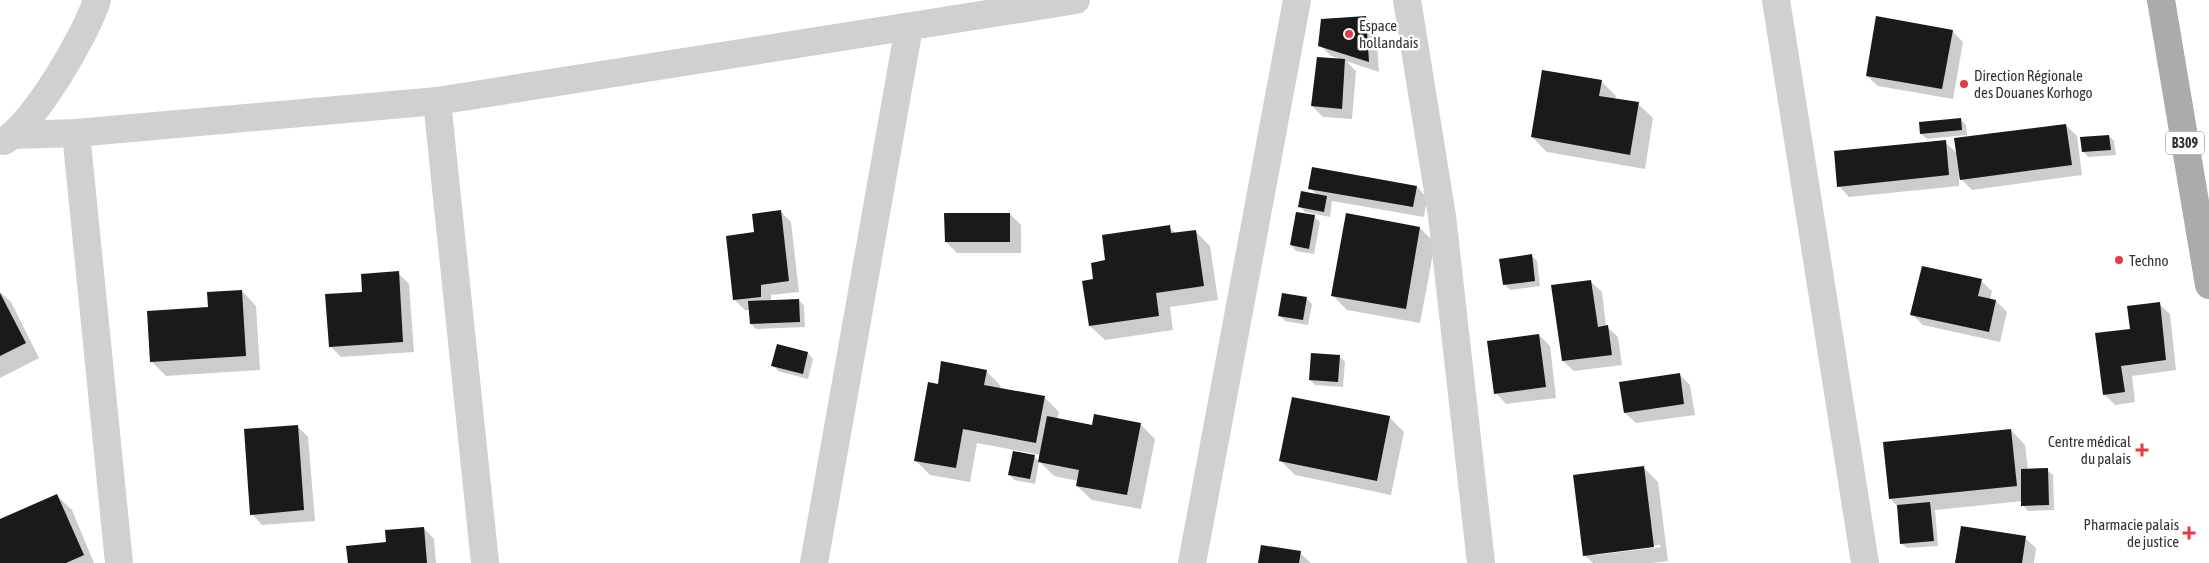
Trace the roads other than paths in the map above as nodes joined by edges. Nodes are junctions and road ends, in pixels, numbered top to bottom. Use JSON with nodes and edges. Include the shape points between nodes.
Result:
{"nodes":[{"id":1,"x":97,"y":0,"type":"edge"},
{"id":2,"x":1076,"y":0,"type":"edge"},
{"id":3,"x":1297,"y":0,"type":"edge"},
{"id":4,"x":1407,"y":0,"type":"edge"},
{"id":5,"x":1776,"y":0,"type":"edge"},
{"id":6,"x":2161,"y":0,"type":"edge"},
{"id":7,"x":909,"y":27,"type":"junction"},
{"id":8,"x":437,"y":101,"type":"junction"},
{"id":9,"x":76,"y":132,"type":"junction"},
{"id":10,"x":7,"y":139,"type":"edge"},
{"id":11,"x":2209,"y":285,"type":"edge"},
{"id":12,"x":119,"y":563,"type":"edge"},
{"id":13,"x":485,"y":563,"type":"edge"},
{"id":14,"x":814,"y":563,"type":"edge"},
{"id":15,"x":1192,"y":563,"type":"edge"},
{"id":16,"x":1481,"y":563,"type":"edge"},
{"id":17,"x":1865,"y":563,"type":"edge"}],
"edges":[{"from":1,"to":10,"type":"street","via":[[91,17],[50,88]]},
{"from":2,"to":7,"type":"street"},
{"from":3,"to":15,"type":"street"},
{"from":4,"to":16,"type":"street","via":[[1442,216]]},
{"from":5,"to":17,"type":"street"},
{"from":6,"to":11,"type":"main road","number":"B309"},
{"from":7,"to":8,"type":"street"},
{"from":7,"to":14,"type":"street"},
{"from":8,"to":9,"type":"street"},
{"from":8,"to":13,"type":"street"},
{"from":9,"to":10,"type":"street"},
{"from":9,"to":12,"type":"street"}]}
